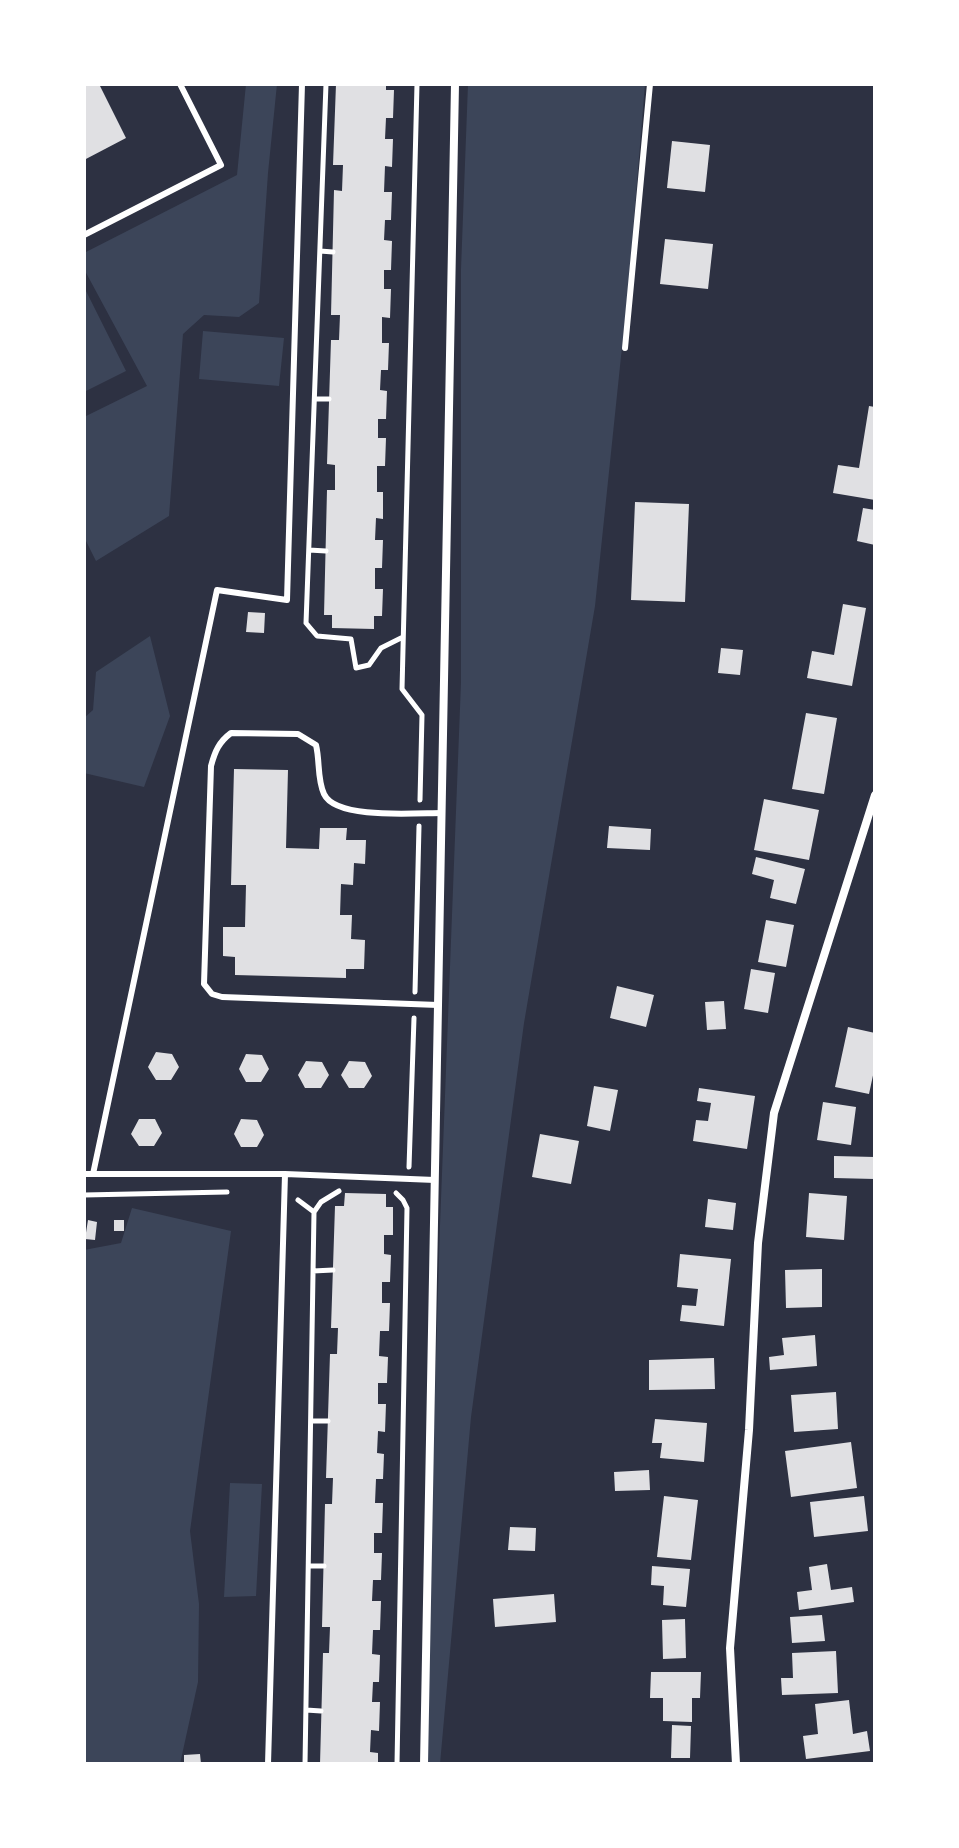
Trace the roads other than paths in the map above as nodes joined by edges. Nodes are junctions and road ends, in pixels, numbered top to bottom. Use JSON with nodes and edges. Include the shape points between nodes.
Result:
{"nodes":[{"id":1,"x":180,"y":84,"type":"edge"},
{"id":2,"x":302,"y":84,"type":"edge"},
{"id":3,"x":455,"y":84,"type":"edge"},
{"id":4,"x":650,"y":84,"type":"edge"},
{"id":5,"x":84,"y":235,"type":"edge"},
{"id":6,"x":625,"y":348,"type":"dead end"},
{"id":7,"x":875,"y":795,"type":"edge"},
{"id":8,"x":442,"y":813,"type":"junction"},
{"id":9,"x":438,"y":1005,"type":"junction"},
{"id":10,"x":84,"y":1174,"type":"edge"},
{"id":11,"x":93,"y":1174,"type":"junction"},
{"id":12,"x":285,"y":1174,"type":"junction"},
{"id":13,"x":435,"y":1180,"type":"junction"},
{"id":14,"x":268,"y":1764,"type":"edge"},
{"id":15,"x":424,"y":1764,"type":"edge"},
{"id":16,"x":736,"y":1764,"type":"edge"}],
"edges":[{"from":1,"to":5,"type":"lane","via":[[221,165]]},
{"from":2,"to":11,"type":"lane","via":[[287,600],[217,590]]},
{"from":3,"to":8,"type":"street"},
{"from":4,"to":6,"type":"lane"},
{"from":7,"to":16,"type":"street","via":[[774,1113],[758,1243],[730,1648]]},
{"from":8,"to":9,"type":"street"},
{"from":8,"to":9,"type":"lane","via":[[357,812],[328,801],[316,745],[298,734],[231,733],[211,766],[204,984],[212,994]]},
{"from":9,"to":13,"type":"street"},
{"from":10,"to":11,"type":"lane"},
{"from":11,"to":12,"type":"lane"},
{"from":12,"to":13,"type":"lane"},
{"from":12,"to":14,"type":"lane"},
{"from":13,"to":15,"type":"street"}]}
